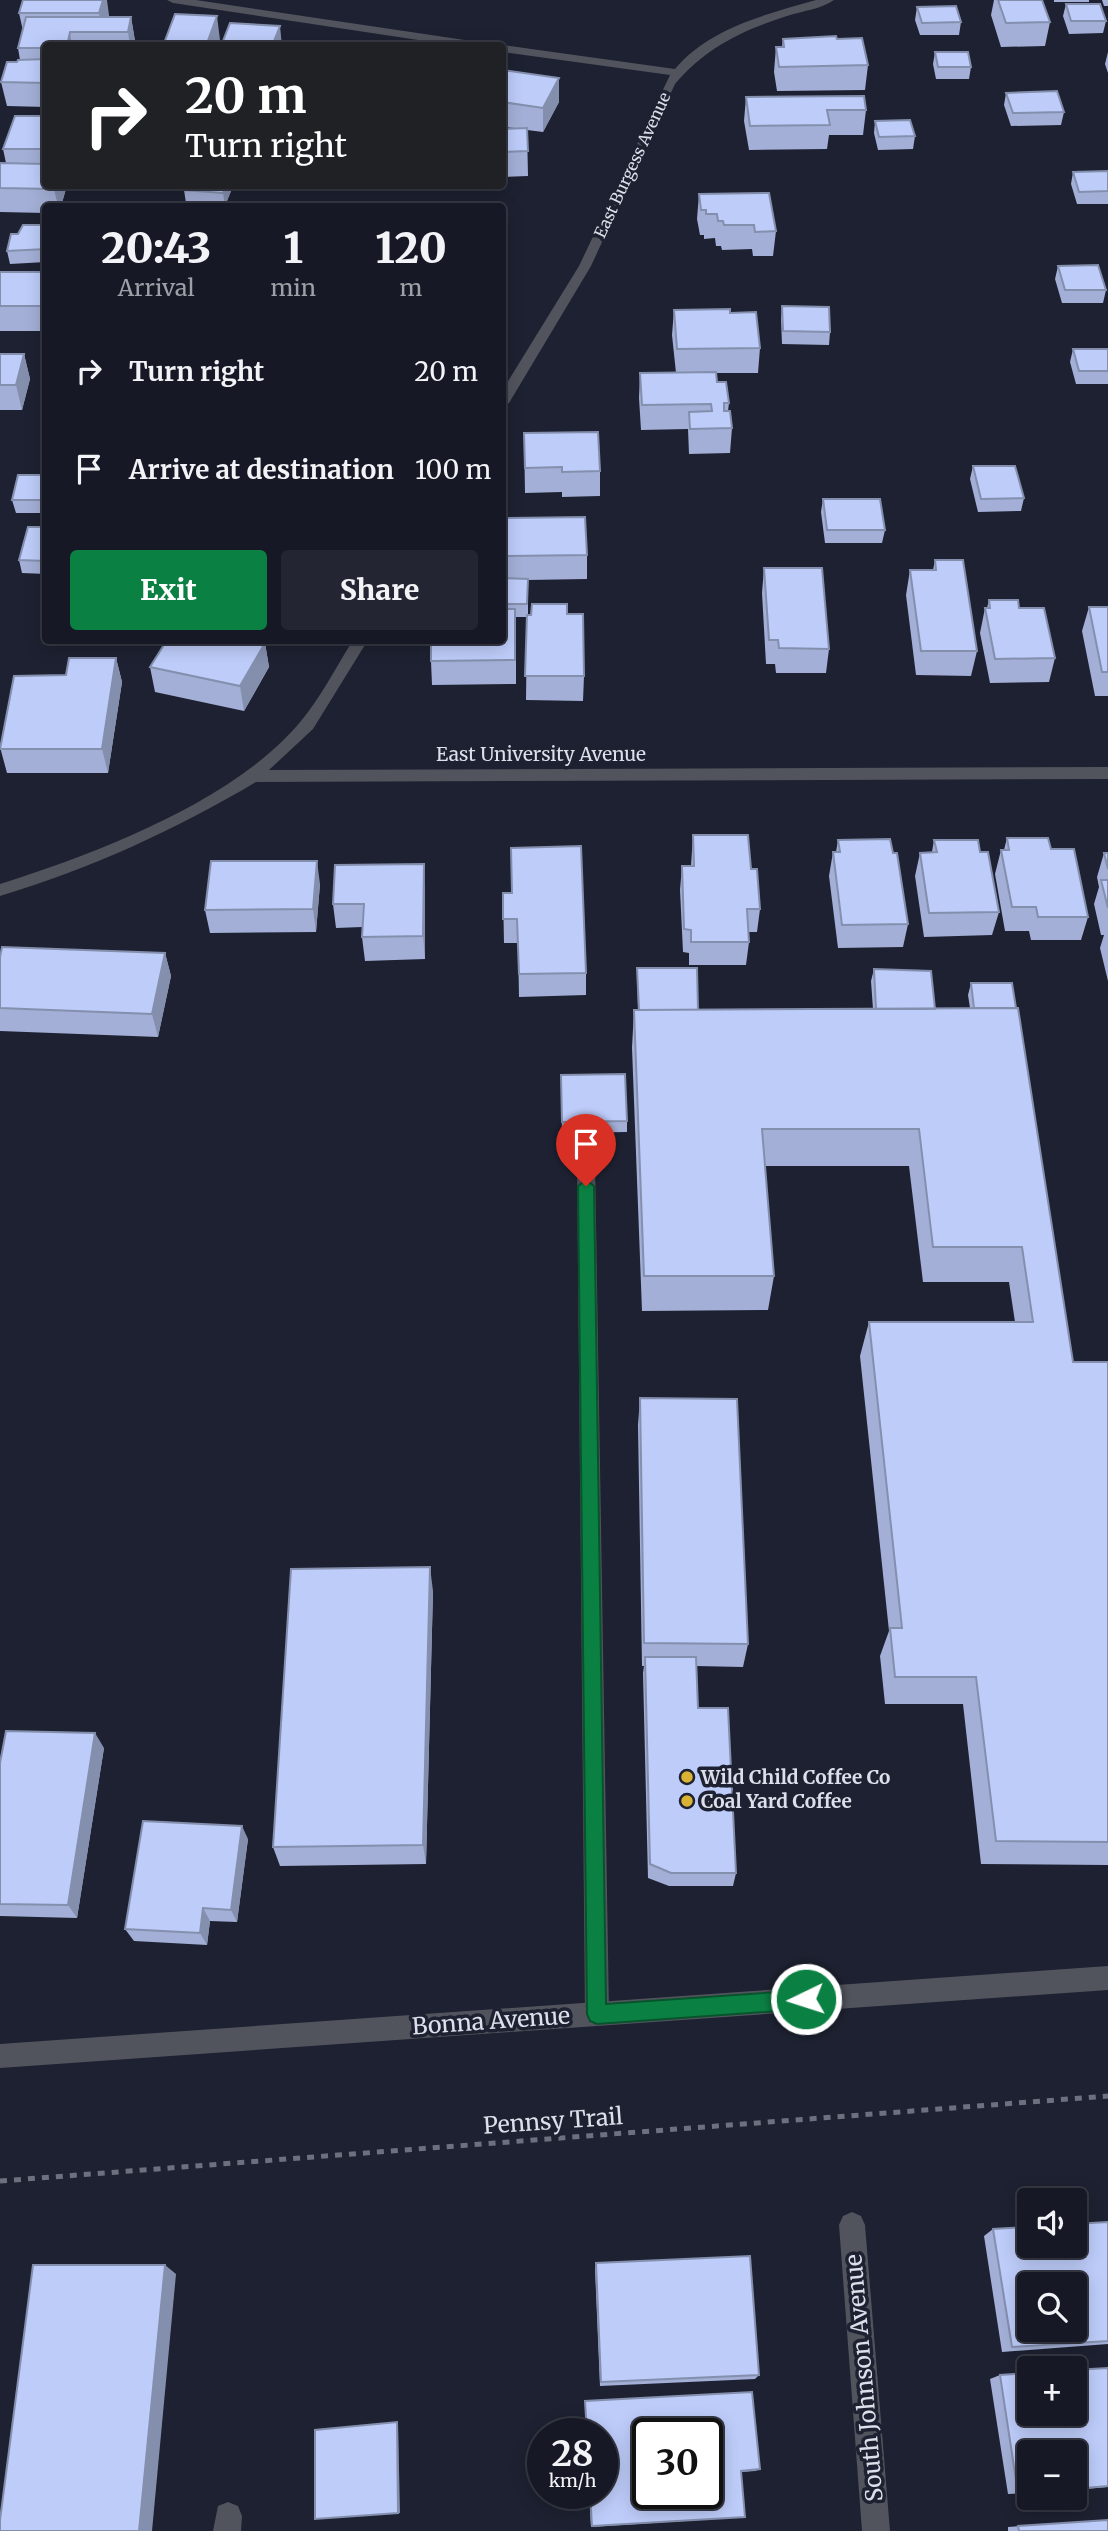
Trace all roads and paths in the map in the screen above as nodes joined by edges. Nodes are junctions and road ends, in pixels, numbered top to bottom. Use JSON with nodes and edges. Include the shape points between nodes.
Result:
{"nodes":[{"id":1,"x":173,"y":0,"type":"edge"},
{"id":2,"x":828,"y":0,"type":"edge"},
{"id":3,"x":458,"y":42,"type":"edge"},
{"id":4,"x":506,"y":49,"type":"edge"},
{"id":5,"x":678,"y":73,"type":"junction"},
{"id":6,"x":506,"y":396,"type":"edge"},
{"id":7,"x":358,"y":644,"type":"edge"},
{"id":8,"x":1108,"y":773,"type":"edge"},
{"id":9,"x":253,"y":776,"type":"junction"},
{"id":10,"x":0,"y":890,"type":"edge"},
{"id":11,"x":586,"y":1161,"type":"dead end"},
{"id":12,"x":1108,"y":1978,"type":"edge"},
{"id":13,"x":597,"y":2014,"type":"junction"},
{"id":14,"x":0,"y":2056,"type":"edge"},
{"id":15,"x":1108,"y":2096,"type":"edge"},
{"id":16,"x":0,"y":2181,"type":"edge"},
{"id":17,"x":852,"y":2225,"type":"dead end"},
{"id":18,"x":876,"y":2531,"type":"edge"}],
"edges":[{"from":1,"to":3,"type":"street"},
{"from":2,"to":5,"type":"street","name":"East Burgess Avenue","via":[[717,40]]},
{"from":4,"to":5,"type":"street"},
{"from":5,"to":6,"type":"street","name":"East Burgess Avenue","via":[[584,266]]},
{"from":7,"to":9,"type":"street","via":[[307,725]]},
{"from":8,"to":9,"type":"street","name":"East University Avenue"},
{"from":9,"to":10,"type":"street","name":"East University Avenue","via":[[148,833]]},
{"from":11,"to":13,"type":"street"},
{"from":12,"to":13,"type":"street","name":"Bonna Avenue"},
{"from":13,"to":14,"type":"street","name":"Bonna Avenue"},
{"from":15,"to":16,"type":"path","name":"Pennsy Trail"},
{"from":17,"to":18,"type":"street","name":"South Johnson Avenue"}]}
